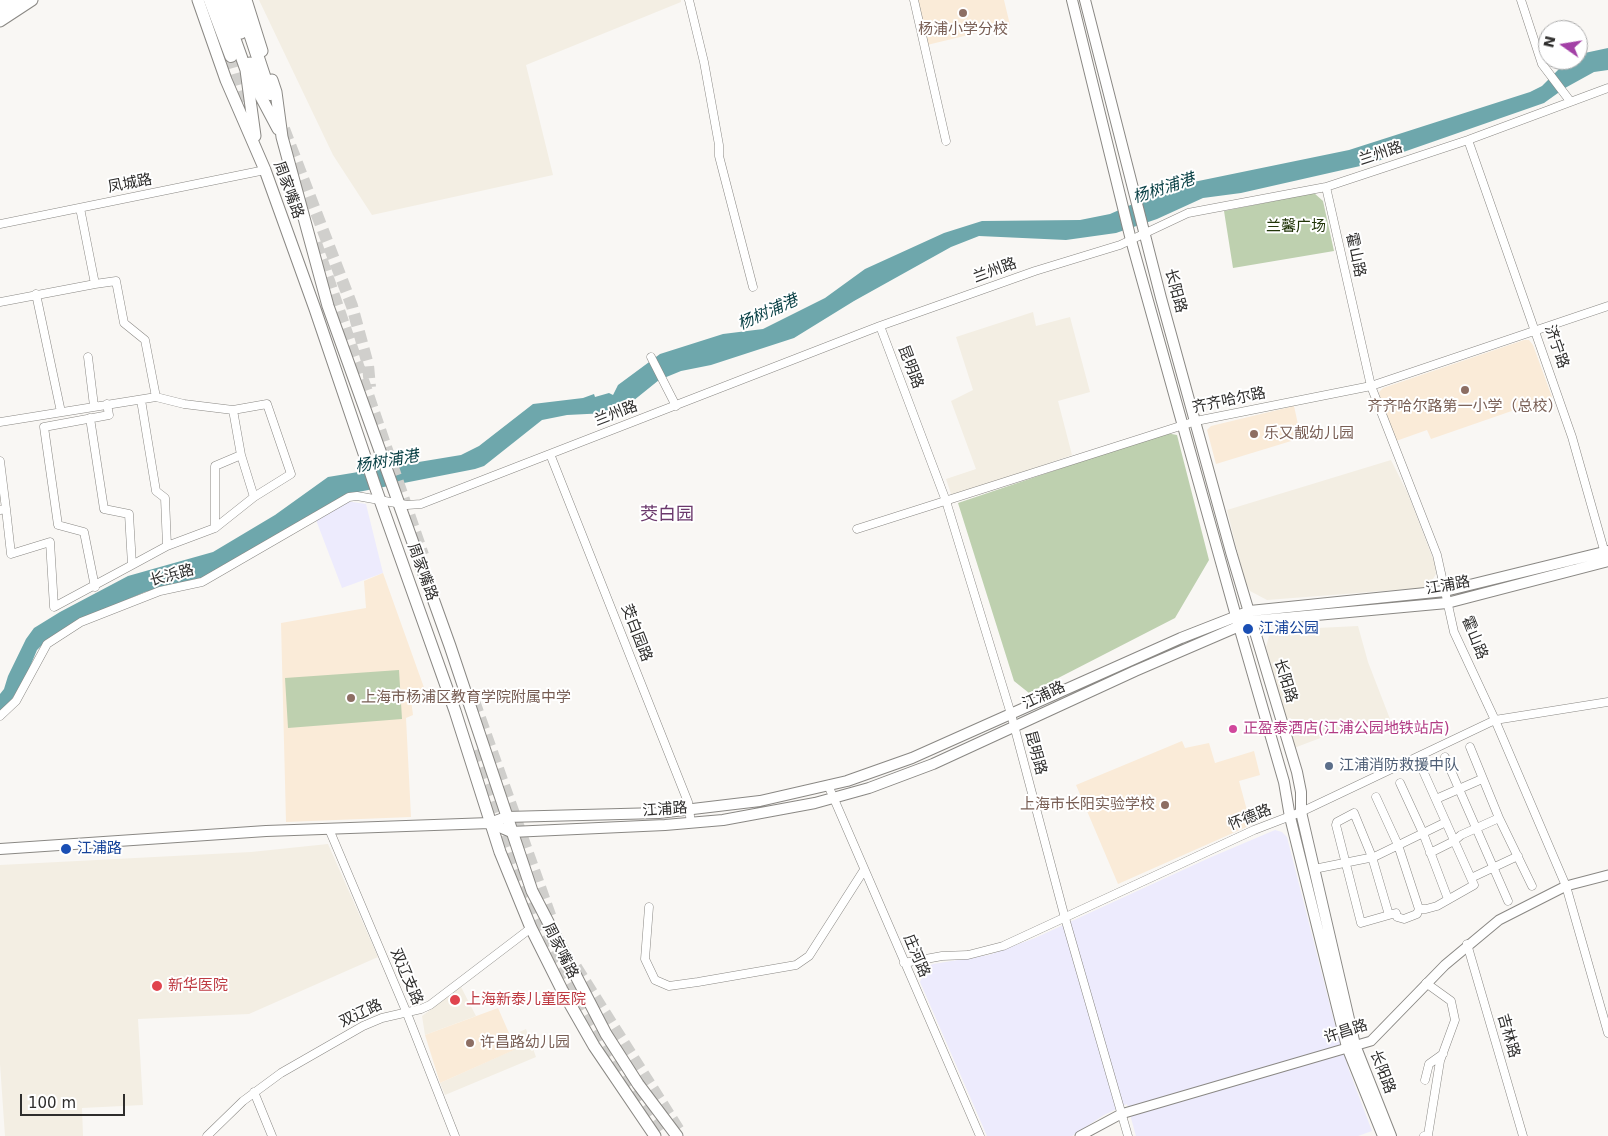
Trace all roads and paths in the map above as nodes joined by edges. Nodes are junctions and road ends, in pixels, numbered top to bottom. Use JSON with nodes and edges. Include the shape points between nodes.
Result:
{"nodes":[{"id":1,"x":6,"y":0,"type":"edge"},
{"id":2,"x":14,"y":0,"type":"edge"},
{"id":3,"x":22,"y":0,"type":"edge"},
{"id":4,"x":32,"y":0,"type":"edge"},
{"id":5,"x":198,"y":0,"type":"edge"},
{"id":6,"x":210,"y":0,"type":"edge"},
{"id":7,"x":221,"y":0,"type":"edge"},
{"id":8,"x":230,"y":0,"type":"edge"},
{"id":9,"x":238,"y":0,"type":"edge"},
{"id":10,"x":246,"y":0,"type":"edge"},
{"id":11,"x":689,"y":0,"type":"edge"},
{"id":12,"x":914,"y":0,"type":"edge"},
{"id":13,"x":1072,"y":0,"type":"edge"},
{"id":14,"x":1085,"y":0,"type":"edge"},
{"id":15,"x":1521,"y":0,"type":"edge"},
{"id":16,"x":0,"y":4,"type":"edge"},
{"id":17,"x":0,"y":8,"type":"edge"},
{"id":18,"x":0,"y":14,"type":"edge"},
{"id":19,"x":0,"y":21,"type":"edge"},
{"id":20,"x":231,"y":56,"type":"tunnel mouth"},
{"id":21,"x":1608,"y":88,"type":"edge"},
{"id":22,"x":270,"y":94,"type":"dead end"},
{"id":23,"x":1570,"y":101,"type":"junction"},
{"id":24,"x":282,"y":137,"type":"junction"},
{"id":25,"x":1468,"y":140,"type":"junction"},
{"id":26,"x":946,"y":141,"type":"dead end"},
{"id":27,"x":257,"y":150,"type":"junction"},
{"id":28,"x":265,"y":170,"type":"junction"},
{"id":29,"x":1326,"y":187,"type":"junction"},
{"id":30,"x":80,"y":208,"type":"junction"},
{"id":31,"x":0,"y":224,"type":"edge"},
{"id":32,"x":1144,"y":234,"type":"junction"},
{"id":33,"x":1132,"y":240,"type":"junction"},
{"id":34,"x":95,"y":284,"type":"junction"},
{"id":35,"x":753,"y":287,"type":"dead end"},
{"id":36,"x":36,"y":294,"type":"junction"},
{"id":37,"x":0,"y":302,"type":"edge"},
{"id":38,"x":1608,"y":306,"type":"edge"},
{"id":39,"x":880,"y":326,"type":"junction"},
{"id":40,"x":1536,"y":331,"type":"junction"},
{"id":41,"x":88,"y":357,"type":"dead end"},
{"id":42,"x":651,"y":357,"type":"dead end"},
{"id":43,"x":1371,"y":386,"type":"junction"},
{"id":44,"x":156,"y":397,"type":"junction"},
{"id":45,"x":140,"y":400,"type":"junction"},
{"id":46,"x":107,"y":404,"type":"junction"},
{"id":47,"x":94,"y":406,"type":"junction"},
{"id":48,"x":676,"y":406,"type":"junction"},
{"id":49,"x":233,"y":410,"type":"junction"},
{"id":50,"x":61,"y":412,"type":"junction"},
{"id":51,"x":90,"y":418,"type":"junction"},
{"id":52,"x":1196,"y":421,"type":"junction"},
{"id":53,"x":0,"y":422,"type":"edge"},
{"id":54,"x":1182,"y":425,"type":"junction"},
{"id":55,"x":550,"y":454,"type":"junction"},
{"id":56,"x":241,"y":455,"type":"junction"},
{"id":57,"x":0,"y":461,"type":"edge"},
{"id":58,"x":377,"y":494,"type":"junction"},
{"id":59,"x":254,"y":497,"type":"junction"},
{"id":60,"x":946,"y":501,"type":"junction"},
{"id":61,"x":399,"y":503,"type":"junction"},
{"id":62,"x":3,"y":510,"type":"edge"},
{"id":63,"x":215,"y":528,"type":"junction"},
{"id":64,"x":857,"y":529,"type":"dead end"},
{"id":65,"x":167,"y":546,"type":"junction"},
{"id":66,"x":1607,"y":558,"type":"edge"},
{"id":67,"x":132,"y":565,"type":"junction"},
{"id":68,"x":95,"y":587,"type":"junction"},
{"id":69,"x":1445,"y":591,"type":"junction"},
{"id":70,"x":1447,"y":603,"type":"junction"},
{"id":71,"x":1250,"y":616,"type":"junction"},
{"id":72,"x":1237,"y":621,"type":"junction"},
{"id":73,"x":1608,"y":702,"type":"edge"},
{"id":74,"x":1010,"y":714,"type":"junction"},
{"id":75,"x":0,"y":716,"type":"edge"},
{"id":76,"x":1495,"y":720,"type":"junction"},
{"id":77,"x":1014,"y":727,"type":"junction"},
{"id":78,"x":1470,"y":747,"type":"dead end"},
{"id":79,"x":1445,"y":757,"type":"dead end"},
{"id":80,"x":1424,"y":773,"type":"dead end"},
{"id":81,"x":1482,"y":779,"type":"junction"},
{"id":82,"x":1400,"y":783,"type":"dead end"},
{"id":83,"x":828,"y":785,"type":"junction"},
{"id":84,"x":1459,"y":789,"type":"junction"},
{"id":85,"x":834,"y":798,"type":"junction"},
{"id":86,"x":1376,"y":798,"type":"dead end"},
{"id":87,"x":1436,"y":798,"type":"junction"},
{"id":88,"x":690,"y":811,"type":"junction"},
{"id":89,"x":1301,"y":812,"type":"junction"},
{"id":90,"x":1290,"y":817,"type":"junction"},
{"id":91,"x":506,"y":818,"type":"junction"},
{"id":92,"x":1499,"y":818,"type":"junction"},
{"id":93,"x":1446,"y":822,"type":"junction"},
{"id":94,"x":490,"y":823,"type":"junction"},
{"id":95,"x":691,"y":823,"type":"junction"},
{"id":96,"x":1476,"y":828,"type":"junction"},
{"id":97,"x":330,"y":829,"type":"junction"},
{"id":98,"x":511,"y":832,"type":"junction"},
{"id":99,"x":1423,"y":834,"type":"junction"},
{"id":100,"x":1454,"y":841,"type":"junction"},
{"id":101,"x":1398,"y":846,"type":"junction"},
{"id":102,"x":0,"y":849,"type":"edge"},
{"id":103,"x":1430,"y":853,"type":"junction"},
{"id":104,"x":1518,"y":856,"type":"junction"},
{"id":105,"x":1372,"y":857,"type":"junction"},
{"id":106,"x":1346,"y":862,"type":"junction"},
{"id":107,"x":1314,"y":868,"type":"junction"},
{"id":108,"x":1494,"y":868,"type":"junction"},
{"id":109,"x":864,"y":870,"type":"junction"},
{"id":110,"x":1608,"y":875,"type":"edge"},
{"id":111,"x":1471,"y":878,"type":"junction"},
{"id":112,"x":1532,"y":886,"type":"dead end"},
{"id":113,"x":1566,"y":886,"type":"junction"},
{"id":114,"x":1448,"y":899,"type":"junction"},
{"id":115,"x":1508,"y":901,"type":"dead end"},
{"id":116,"x":649,"y":907,"type":"dead end"},
{"id":117,"x":1419,"y":909,"type":"junction"},
{"id":118,"x":1389,"y":915,"type":"junction"},
{"id":119,"x":1065,"y":918,"type":"junction"},
{"id":120,"x":531,"y":928,"type":"junction"},
{"id":121,"x":1467,"y":944,"type":"junction"},
{"id":122,"x":904,"y":963,"type":"junction"},
{"id":123,"x":1426,"y":983,"type":"junction"},
{"id":124,"x":406,"y":1011,"type":"junction"},
{"id":125,"x":1608,"y":1033,"type":"edge"},
{"id":126,"x":1351,"y":1046,"type":"junction"},
{"id":127,"x":1443,"y":1054,"type":"junction"},
{"id":128,"x":1425,"y":1080,"type":"dead end"},
{"id":129,"x":254,"y":1092,"type":"junction"},
{"id":130,"x":1121,"y":1114,"type":"junction"},
{"id":131,"x":207,"y":1136,"type":"edge"},
{"id":132,"x":272,"y":1136,"type":"edge"},
{"id":133,"x":455,"y":1136,"type":"edge"},
{"id":134,"x":655,"y":1136,"type":"edge"},
{"id":135,"x":677,"y":1136,"type":"edge"},
{"id":136,"x":980,"y":1136,"type":"edge"},
{"id":137,"x":1080,"y":1136,"type":"edge"},
{"id":138,"x":1128,"y":1136,"type":"edge"},
{"id":139,"x":1383,"y":1136,"type":"edge"},
{"id":140,"x":1391,"y":1136,"type":"edge"},
{"id":141,"x":1424,"y":1136,"type":"edge"},
{"id":142,"x":1523,"y":1136,"type":"edge"}],
"edges":[{"from":1,"to":16,"type":"highway"},
{"from":2,"to":17,"type":"main road"},
{"from":3,"to":18,"type":"highway"},
{"from":4,"to":19,"type":"main road"},
{"from":5,"to":27,"type":"main road","name":"周家嘴路","via":[[226,80]]},
{"from":6,"to":20,"type":"highway"},
{"from":7,"to":27,"type":"main road","via":[[246,70]]},
{"from":8,"to":24,"type":"main road","via":[[261,98]]},
{"from":9,"to":22,"type":"highway"},
{"from":10,"to":24,"type":"main road","name":"周家嘴路","via":[[276,92]]},
{"from":11,"to":35,"type":"street","via":[[704,62],[719,156]]},
{"from":12,"to":26,"type":"street"},
{"from":13,"to":33,"type":"main road","name":"长阳路"},
{"from":14,"to":32,"type":"main road","name":"长阳路"},
{"from":15,"to":23,"type":"street","via":[[1542,64]]},
{"from":21,"to":23,"type":"street","name":"兰州路"},
{"from":23,"to":25,"type":"street","name":"兰州路"},
{"from":24,"to":61,"type":"main road","name":"周家嘴路","via":[[328,306]]},
{"from":25,"to":29,"type":"street","name":"兰州路"},
{"from":25,"to":40,"type":"street","name":"济宁路"},
{"from":27,"to":28,"type":"main road","name":"周家嘴路"},
{"from":28,"to":30,"type":"street","name":"凤城路"},
{"from":28,"to":58,"type":"main road","name":"周家嘴路"},
{"from":29,"to":32,"type":"street","name":"兰州路","via":[[1188,212]]},
{"from":29,"to":43,"type":"street","name":"霍山路"},
{"from":30,"to":31,"type":"street","name":"凤城路"},
{"from":30,"to":34,"type":"street"},
{"from":32,"to":33,"type":"street","name":"兰州路"},
{"from":32,"to":52,"type":"main road","name":"长阳路"},
{"from":33,"to":39,"type":"street","name":"兰州路"},
{"from":33,"to":54,"type":"main road","name":"长阳路"},
{"from":34,"to":36,"type":"street"},
{"from":34,"to":44,"type":"street","via":[[116,281],[124,323],[145,340]]},
{"from":36,"to":37,"type":"street"},
{"from":36,"to":50,"type":"street"},
{"from":38,"to":40,"type":"street","name":"齐齐哈尔路"},
{"from":39,"to":48,"type":"street","name":"兰州路"},
{"from":39,"to":60,"type":"street","name":"昆明路"},
{"from":40,"to":43,"type":"street","name":"齐齐哈尔路"},
{"from":40,"to":66,"type":"street","name":"济宁路","via":[[1572,437]]},
{"from":41,"to":47,"type":"street"},
{"from":42,"to":48,"type":"street"},
{"from":43,"to":52,"type":"street","name":"齐齐哈尔路"},
{"from":43,"to":69,"type":"street","name":"霍山路","via":[[1437,555]]},
{"from":44,"to":45,"type":"street"},
{"from":44,"to":49,"type":"street"},
{"from":45,"to":46,"type":"street"},
{"from":45,"to":65,"type":"street","via":[[156,491],[165,498]]},
{"from":46,"to":47,"type":"street"},
{"from":46,"to":51,"type":"street","via":[[109,415]]},
{"from":47,"to":50,"type":"street"},
{"from":48,"to":55,"type":"street","name":"兰州路"},
{"from":49,"to":56,"type":"street"},
{"from":49,"to":59,"type":"street","via":[[267,404],[291,474]]},
{"from":50,"to":53,"type":"street"},
{"from":51,"to":67,"type":"street","via":[[104,508],[129,514]]},
{"from":51,"to":68,"type":"street","via":[[44,427],[58,525],[84,532]]},
{"from":52,"to":54,"type":"street","name":"齐齐哈尔路"},
{"from":52,"to":71,"type":"main road","name":"长阳路"},
{"from":54,"to":60,"type":"street","name":"齐齐哈尔路"},
{"from":54,"to":72,"type":"main road","name":"长阳路"},
{"from":55,"to":61,"type":"street","name":"兰州路","via":[[421,504]]},
{"from":55,"to":88,"type":"street","name":"茭白园路"},
{"from":56,"to":59,"type":"street"},
{"from":56,"to":63,"type":"street","via":[[215,466]]},
{"from":57,"to":62,"type":"street"},
{"from":58,"to":61,"type":"street","name":"长浜路"},
{"from":58,"to":75,"type":"street","name":"长浜路","via":[[349,497],[202,582],[160,590],[81,622],[47,644],[21,694]]},
{"from":58,"to":94,"type":"main road","name":"周家嘴路","via":[[455,711]]},
{"from":59,"to":63,"type":"street"},
{"from":60,"to":64,"type":"street","name":"齐齐哈尔路"},
{"from":60,"to":74,"type":"street","name":"昆明路"},
{"from":61,"to":91,"type":"main road","name":"周家嘴路"},
{"from":62,"to":68,"type":"street","via":[[11,554],[50,542],[54,607]]},
{"from":63,"to":65,"type":"street"},
{"from":65,"to":67,"type":"street"},
{"from":66,"to":69,"type":"main road","name":"江浦路"},
{"from":66,"to":70,"type":"main road","name":"江浦路"},
{"from":67,"to":68,"type":"street"},
{"from":69,"to":70,"type":"street","name":"霍山路"},
{"from":69,"to":71,"type":"main road","name":"江浦路"},
{"from":70,"to":71,"type":"main road","name":"江浦路"},
{"from":70,"to":76,"type":"street","name":"霍山路","via":[[1454,632]]},
{"from":71,"to":72,"type":"main road","name":"江浦路"},
{"from":71,"to":89,"type":"main road","name":"长阳路","via":[[1297,772]]},
{"from":72,"to":74,"type":"main road","name":"江浦路"},
{"from":72,"to":77,"type":"main road","name":"江浦路"},
{"from":72,"to":90,"type":"main road","name":"长阳路","via":[[1284,782]]},
{"from":73,"to":76,"type":"street","name":"怀德路"},
{"from":74,"to":77,"type":"street","name":"昆明路"},
{"from":74,"to":83,"type":"main road","name":"江浦路","via":[[912,758]]},
{"from":76,"to":89,"type":"street","name":"怀德路"},
{"from":76,"to":113,"type":"street","name":"霍山路"},
{"from":77,"to":85,"type":"main road","name":"江浦路","via":[[892,781]]},
{"from":77,"to":119,"type":"street","name":"昆明路"},
{"from":78,"to":81,"type":"street"},
{"from":79,"to":84,"type":"street"},
{"from":80,"to":87,"type":"street"},
{"from":81,"to":84,"type":"street"},
{"from":81,"to":92,"type":"street"},
{"from":82,"to":99,"type":"street"},
{"from":83,"to":85,"type":"street","name":"庄河路"},
{"from":83,"to":88,"type":"main road","name":"江浦路","via":[[760,801]]},
{"from":84,"to":87,"type":"street"},
{"from":84,"to":96,"type":"street"},
{"from":85,"to":95,"type":"main road","name":"江浦路","via":[[755,816]]},
{"from":85,"to":109,"type":"street","name":"庄河路"},
{"from":86,"to":101,"type":"street"},
{"from":87,"to":93,"type":"street"},
{"from":88,"to":91,"type":"main road","name":"江浦路"},
{"from":88,"to":95,"type":"street","name":"茭白园路"},
{"from":89,"to":90,"type":"street","name":"怀德路"},
{"from":89,"to":107,"type":"main road","name":"长阳路"},
{"from":90,"to":119,"type":"street","name":"怀德路","via":[[1254,830]]},
{"from":90,"to":126,"type":"main road","name":"长阳路"},
{"from":91,"to":94,"type":"main road","name":"江浦路"},
{"from":91,"to":98,"type":"main road","name":"周家嘴路"},
{"from":92,"to":96,"type":"street"},
{"from":92,"to":104,"type":"street"},
{"from":93,"to":99,"type":"street"},
{"from":93,"to":100,"type":"street"},
{"from":94,"to":97,"type":"main road","name":"江浦路"},
{"from":94,"to":98,"type":"main road","name":"江浦路"},
{"from":94,"to":120,"type":"main road","name":"周家嘴路"},
{"from":95,"to":98,"type":"main road","name":"江浦路"},
{"from":96,"to":100,"type":"street"},
{"from":96,"to":108,"type":"street"},
{"from":97,"to":102,"type":"main road","name":"江浦路"},
{"from":97,"to":124,"type":"street","name":"双辽支路"},
{"from":98,"to":135,"type":"main road","name":"周家嘴路","via":[[545,919],[606,1034]]},
{"from":99,"to":101,"type":"street"},
{"from":99,"to":103,"type":"street"},
{"from":100,"to":103,"type":"street"},
{"from":100,"to":111,"type":"street"},
{"from":101,"to":105,"type":"street"},
{"from":101,"to":117,"type":"street"},
{"from":103,"to":114,"type":"street"},
{"from":104,"to":108,"type":"street"},
{"from":104,"to":112,"type":"street"},
{"from":105,"to":106,"type":"street"},
{"from":105,"to":106,"type":"street","via":[[1354,813],[1336,822]]},
{"from":105,"to":118,"type":"street"},
{"from":106,"to":107,"type":"street"},
{"from":106,"to":118,"type":"street","via":[[1361,923]]},
{"from":107,"to":126,"type":"main road","name":"长阳路"},
{"from":108,"to":111,"type":"street"},
{"from":108,"to":115,"type":"street"},
{"from":109,"to":116,"type":"street","via":[[809,956],[796,965],[698,982],[669,986],[655,980],[646,959]]},
{"from":109,"to":122,"type":"street","name":"庄河路"},
{"from":110,"to":113,"type":"street","name":"许昌路"},
{"from":111,"to":114,"type":"street","via":[[1474,885]]},
{"from":113,"to":121,"type":"street","name":"许昌路","via":[[1499,920]]},
{"from":113,"to":125,"type":"street","name":"霍山路"},
{"from":114,"to":117,"type":"street","via":[[1437,906]]},
{"from":117,"to":118,"type":"street","via":[[1404,919],[1397,917],[1396,913]]},
{"from":119,"to":122,"type":"street","name":"怀德路","via":[[982,952]]},
{"from":119,"to":130,"type":"street","name":"昆明路"},
{"from":120,"to":124,"type":"street","name":"双辽路","via":[[430,1004],[422,1009]]},
{"from":120,"to":134,"type":"main road","name":"周家嘴路","via":[[594,1046]]},
{"from":121,"to":123,"type":"street","name":"许昌路"},
{"from":121,"to":142,"type":"street","name":"吉林路"},
{"from":122,"to":136,"type":"street","name":"庄河路"},
{"from":123,"to":126,"type":"street","name":"许昌路","via":[[1377,1038]]},
{"from":123,"to":127,"type":"street","via":[[1451,1001],[1455,1020]]},
{"from":124,"to":129,"type":"street","name":"双辽路","via":[[363,1026]]},
{"from":124,"to":133,"type":"street","name":"双辽支路"},
{"from":126,"to":130,"type":"street","name":"许昌路"},
{"from":126,"to":139,"type":"main road","name":"长阳路"},
{"from":126,"to":140,"type":"main road","name":"长阳路"},
{"from":127,"to":128,"type":"street","via":[[1429,1064]]},
{"from":127,"to":141,"type":"street","via":[[1428,1135]]},
{"from":129,"to":131,"type":"street","name":"双辽路"},
{"from":129,"to":132,"type":"street"},
{"from":130,"to":137,"type":"street","name":"许昌路"},
{"from":130,"to":138,"type":"street","name":"昆明路"}]}
